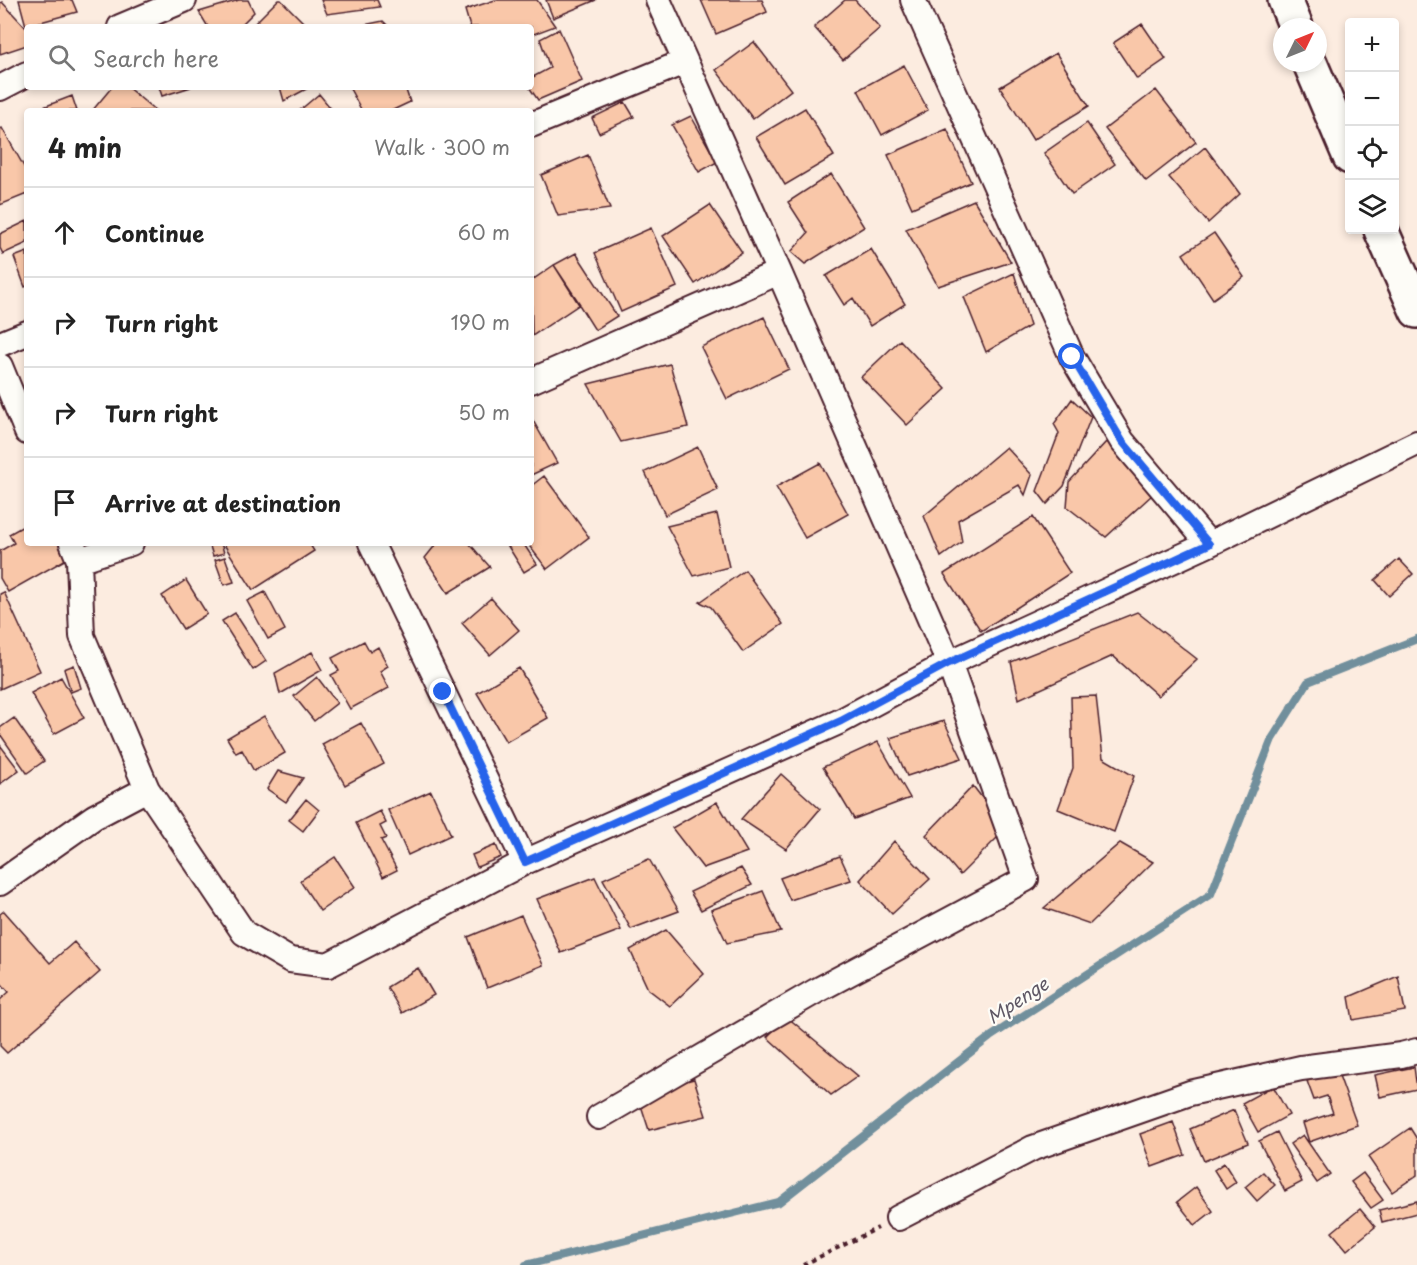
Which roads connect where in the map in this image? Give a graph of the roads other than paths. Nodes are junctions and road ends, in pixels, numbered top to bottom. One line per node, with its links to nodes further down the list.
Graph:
1 (184, 0): 6 (street)
2 (658, 0): 7 (street)
3 (913, 0): 22 (street)
4 (1285, 0): 5 (main road)
5 (1292, 18)
6 (127, 24)
7 (684, 62): 11 (street); 14 (street)
8 (1314, 72): 12 (main road)
9 (24, 76): 10 (street)
10 (0, 88)
11 (534, 124)
12 (1345, 145)
13 (1383, 234): 15 (main road)
14 (780, 272): 19 (street); 26 (street)
15 (1417, 312)
16 (24, 334): 17 (street)
17 (0, 344)
18 (0, 366): 20 (street)
19 (534, 380)
20 (24, 425)
21 (1417, 443): 22 (street)
22 (1209, 544): 26 (street)
23 (113, 546): 25 (street)
24 (372, 546): 28 (street)
25 (76, 552): 27 (street)
26 (949, 663): 28 (street); 31 (street)
27 (147, 789): 28 (street); 29 (street)
28 (525, 862)
29 (0, 883)
30 (1417, 1051): 32 (street)
31 (599, 1117)
32 (898, 1218)

